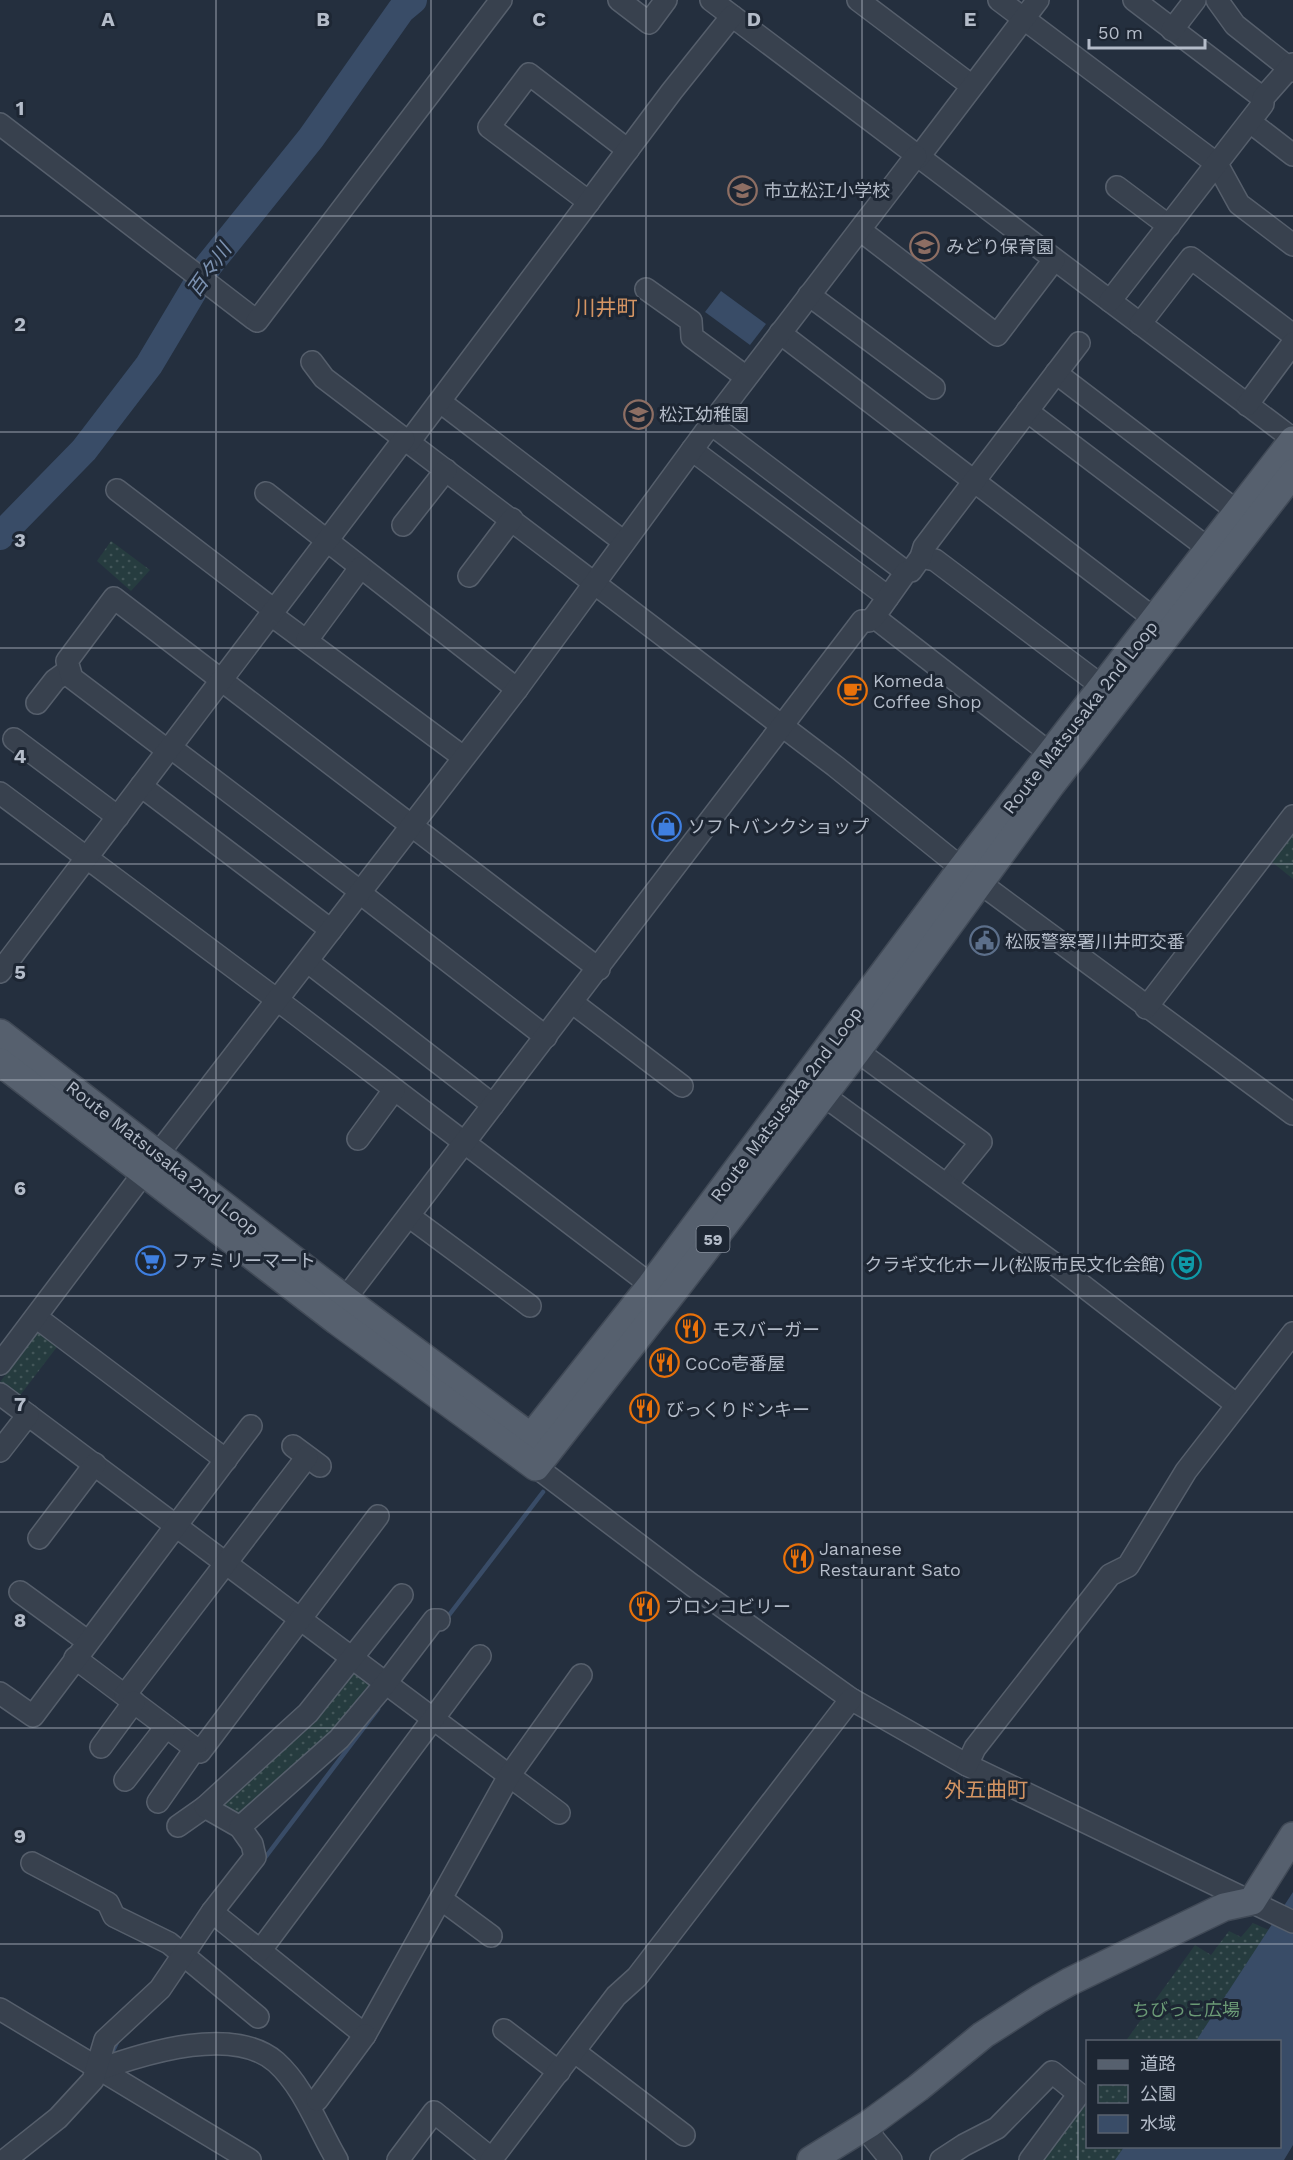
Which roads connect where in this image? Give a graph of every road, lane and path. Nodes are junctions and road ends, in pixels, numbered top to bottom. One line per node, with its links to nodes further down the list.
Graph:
1 (501, 0): 17 (street)
2 (619, 0): 3 (street)
3 (666, 0)
4 (711, 0): 11 (street)
5 (858, 0): 15 (street)
6 (999, 0): 12 (street)
7 (1038, 0): 12 (street)
8 (1134, 0): 13 (street)
9 (1195, 0): 13 (street)
10 (1217, 0): 14 (street)
11 (732, 16): 19 (street); 21 (street)
12 (1024, 19): 15 (street); 22 (street)
13 (1172, 30): 16 (street)
14 (1292, 70): 16 (street); 18 (street)
15 (972, 86): 21 (street)
16 (1263, 98): 22 (street)
17 (0, 124)
18 (1258, 128): 20 (street); 22 (street)
19 (628, 150): 24 (street); 24 (street)
20 (1293, 155)
21 (917, 157): 26 (street); 28 (street)
22 (1219, 170): 25 (street); 27 (street)
23 (1116, 187): 25 (street)
24 (589, 202): 46 (street)
25 (1169, 226): 31 (street)
26 (860, 230): 28 (street); 30 (street)
27 (1293, 245)
28 (1054, 260): 31 (street)
29 (646, 290): 39 (street)
30 (809, 295): 33 (street); 40 (street)
31 (1110, 302): 32 (street)
32 (1140, 324): 34 (street); 41 (street)
33 (780, 333): 39 (street); 50 (street)
34 (1293, 335)
35 (1078, 343): 38 (street)
36 (1293, 344): 41 (street)
37 (312, 362): 46 (street)
38 (1056, 373): 43 (street); 53 (street)
39 (746, 377): 44 (street)
40 (934, 388)
41 (1247, 405): 45 (street)
42 (447, 407): 57 (street)
43 (1027, 411): 50 (street); 58 (street)
44 (711, 424): 47 (street); 59 (street)
45 (1293, 439): 53 (main road, Route Matsusaka 2nd Loop / 59)
46 (407, 441): 48 (street); 56 (street)
47 (692, 450): 57 (street); 63 (street)
48 (446, 470): 54 (street); 55 (street)
49 (1293, 473): 84 (main road, Route Matsusaka 2nd Loop / 59)
50 (975, 481): 59 (street); 66 (street)
51 (117, 490): 64 (street)
52 (266, 493): 56 (street)
53 (1238, 512): 58 (main road, Route Matsusaka 2nd Loop / 59)
54 (512, 519): 61 (street); 62 (street)
55 (404, 525)
56 (326, 541): 60 (street); 64 (street)
57 (624, 542): 62 (street)
58 (1209, 549): 66 (main road, Route Matsusaka 2nd Loop / 59)
59 (914, 564): 63 (street); 70 (street)
60 (360, 568): 67 (street); 71 (street)
61 (469, 576)
62 (596, 582): 71 (street); 73 (street)
63 (888, 597): 65 (street)
64 (272, 612): 67 (street); 69 (street)
65 (874, 617): 73 (street); 76 (street)
66 (1156, 620): 70 (main road, Route Matsusaka 2nd Loop / 59)
67 (307, 640): 77 (street)
68 (69, 670): 69 (street); 72 (street); 75 (street)
69 (220, 680): 75 (street); 82 (street)
70 (1103, 687): 76 (main road, Route Matsusaka 2nd Loop / 59)
71 (517, 689): 77 (street)
72 (37, 703)
73 (782, 726): 84 (street); 88 (street)
74 (14, 739): 81 (street)
75 (169, 748): 78 (street); 85 (street)
76 (1051, 754): 84 (main road, Route Matsusaka 2nd Loop / 59)
77 (463, 758): 82 (street)
78 (141, 786): 81 (street); 86 (street)
79 (0, 793): 83 (street)
80 (1293, 816): 92 (street)
81 (118, 817): 83 (street)
82 (411, 825): 85 (street); 88 (street)
83 (87, 858): 89 (street); 90 (street)
84 (971, 876): 92 (street); 95 (main road, Route Matsusaka 2nd Loop / 59); 107 (main road, Route Matsusaka 2nd Loop / 59)
85 (360, 893): 86 (street); 94 (street)
86 (331, 930): 87 (street)
87 (308, 962): 90 (street); 100 (street)
88 (599, 969): 91 (street)
89 (0, 972)
90 (276, 1001): 98 (street); 104 (street)
91 (573, 1003): 94 (street); 97 (street)
92 (1146, 1008): 101 (street)
93 (0, 1033): 104 (main road, Route Matsusaka 2nd Loop)
94 (546, 1037): 100 (street)
95 (856, 1051): 99 (main road, Route Matsusaka 2nd Loop / 59); 105 (street)
96 (0, 1062): 104 (main road, Route Matsusaka 2nd Loop)
97 (682, 1086)
98 (394, 1090): 102 (street); 103 (street)
99 (823, 1095): 105 (street); 123 (main road, Route Matsusaka 2nd Loop / 59)
100 (493, 1105): 103 (street)
101 (1293, 1114)
102 (358, 1139)
103 (465, 1144): 106 (street); 107 (street)
104 (151, 1163): 108 (main road, Route Matsusaka 2nd Loop); 110 (street); 123 (main road, Route Matsusaka 2nd Loop)
105 (947, 1184): 115 (street)
106 (410, 1217): 108 (street); 109 (street)
107 (651, 1285): 118 (main road, Route Matsusaka 2nd Loop / 59)
108 (345, 1299): 118 (main road, Route Matsusaka 2nd Loop)
109 (530, 1306)
110 (36, 1317): 113 (street); 121 (street)
111 (1293, 1333): 115 (street)
112 (1293, 1357): 115 (street)
113 (0, 1364)
114 (0, 1394): 116 (street)
115 (1246, 1406): 144 (street)
116 (28, 1414): 119 (street); 122 (street)
117 (251, 1426): 121 (street)
118 (531, 1437): 123 (street)
119 (0, 1451)
120 (306, 1456): 127 (street)
121 (226, 1460): 125 (street)
122 (95, 1464): 125 (street); 126 (street)
123 (536, 1467): 139 (street)
124 (378, 1516): 130 (street)
125 (175, 1525): 127 (street); 132 (street)
126 (39, 1539)
127 (226, 1563): 130 (street); 138 (street)
128 (20, 1592): 132 (street)
129 (402, 1595): 134 (street)
130 (301, 1619): 134 (street); 143 (street)
131 (439, 1620): 136 (street)
132 (81, 1650): 137 (street); 138 (street)
133 (480, 1656): 140 (street)
134 (353, 1658): 136 (street); 148 (street)
135 (581, 1675): 145 (street)
136 (391, 1687): 140 (street); 151 (street)
137 (2, 1698)
138 (129, 1699): 141 (street); 142 (street)
139 (851, 1699): 144 (street); 165 (street)
140 (434, 1720): 145 (street); 159 (street)
141 (166, 1727): 143 (street); 146 (street)
142 (101, 1747)
143 (195, 1749): 147 (street)
144 (967, 1765): 155 (street)
145 (508, 1776): 149 (street); 154 (street)
146 (125, 1780)
147 (158, 1802)
148 (205, 1807): 150 (street); 151 (street)
149 (560, 1812)
150 (178, 1826)
151 (240, 1827): 156 (street)
152 (1293, 1836): 155 (main road)
153 (32, 1863): 160 (street)
154 (441, 1899): 158 (street); 164 (street)
155 (1252, 1900): 157 (street); 169 (main road)
156 (219, 1918): 159 (street); 160 (street)
157 (1293, 1922)
158 (491, 1936)
159 (260, 1951): 164 (street)
160 (188, 1961): 162 (street); 166 (street)
161 (0, 2009): 166 (street)
162 (258, 2017)
163 (504, 2030): 167 (street)
164 (365, 2035): 168 (street)
165 (574, 2052): 167 (street); 170 (street)
166 (96, 2066): 172 (street); 173 (street); 174 (street)
167 (559, 2072): 171 (street)
168 (317, 2100)
169 (869, 2124): 176 (main road); 177 (street)
170 (684, 2135)
171 (492, 2159): 175 (street)
172 (5, 2160)
173 (250, 2160)
174 (337, 2160)
175 (398, 2160)
176 (812, 2160)
177 (891, 2160)
178 (941, 2160): 179 (street)
179 (1030, 2160)

